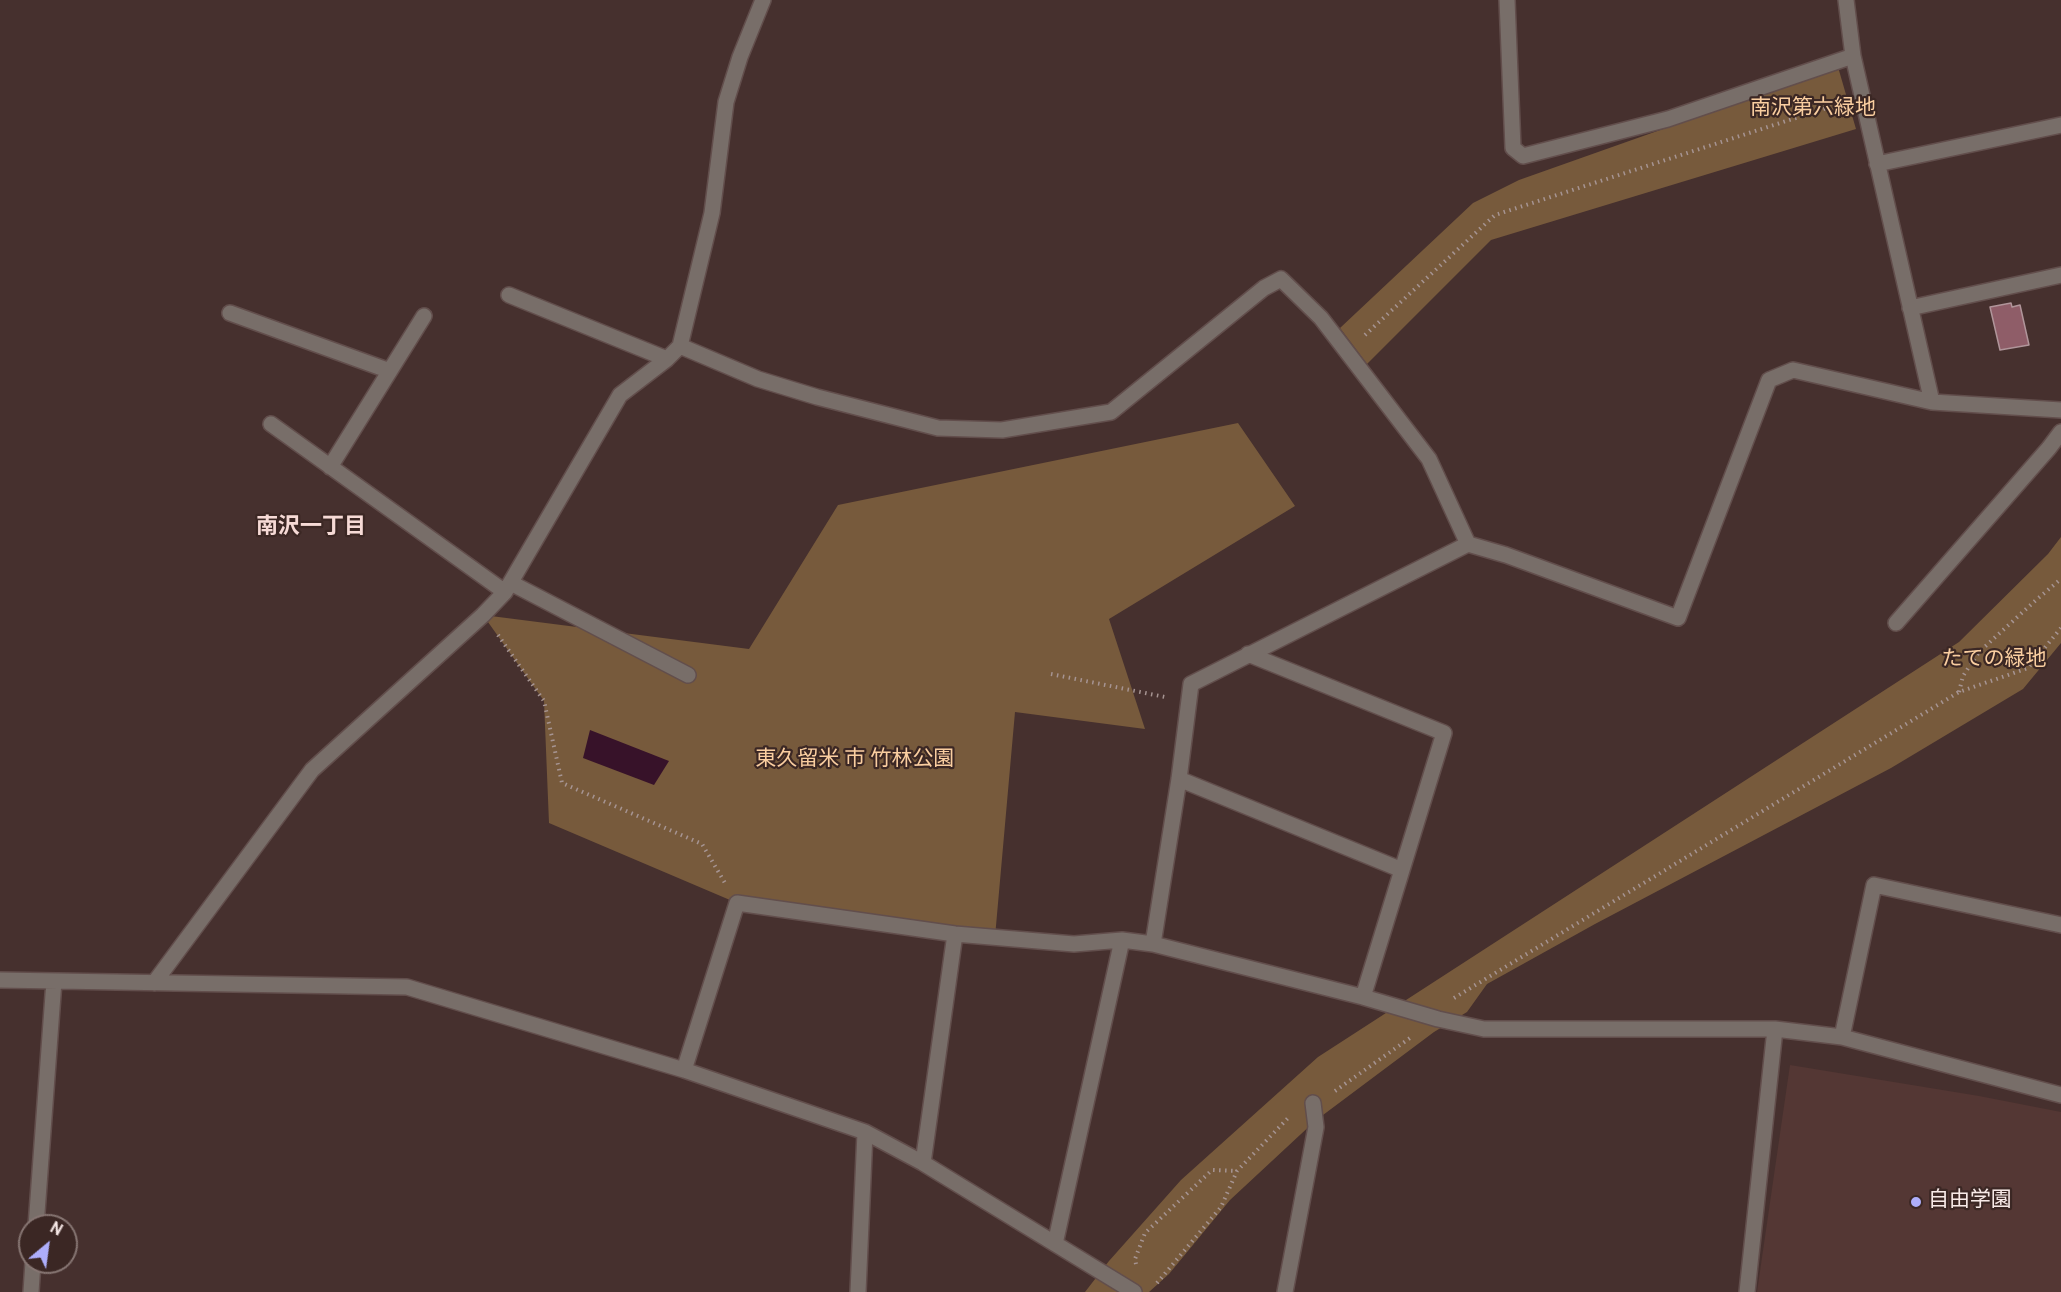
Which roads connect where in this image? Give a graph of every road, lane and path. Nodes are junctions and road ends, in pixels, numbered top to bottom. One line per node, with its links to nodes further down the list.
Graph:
1 (763, 0): 13 (street)
2 (1507, 0): 4 (street)
3 (1846, 0): 4 (street)
4 (1852, 56): 5 (street)
5 (1862, 96): 7 (street); 14 (path)
6 (2061, 125): 7 (street)
7 (1877, 164): 10 (street)
8 (2061, 275): 10 (street)
9 (509, 295): 15 (street)
10 (1911, 308): 17 (street)
11 (230, 313): 16 (street)
12 (424, 316): 16 (street)
13 (680, 346): 14 (street); 15 (street)
14 (1347, 352): 22 (street)
15 (667, 359): 24 (street)
16 (390, 371): 21 (street)
17 (1932, 402): 18 (street); 22 (street)
18 (2061, 410)
19 (272, 424): 21 (street)
20 (2061, 432): 26 (street)
21 (330, 467): 24 (street)
22 (1468, 544): 28 (street)
23 (2061, 579): 31 (path)
24 (508, 588): 25 (street); 30 (street)
25 (483, 615): 35 (path); 42 (street)
26 (1896, 623)
27 (2061, 628): 31 (path)
28 (1248, 654): 32 (street); 34 (street)
29 (1051, 674): 32 (path)
30 (688, 675)
31 (1959, 692): 44 (path)
32 (1189, 702): 33 (street)
33 (1179, 779): 34 (street); 39 (street)
34 (1402, 870): 43 (street)
35 (737, 903): 37 (street); 48 (street)
36 (2061, 925): 47 (street)
37 (955, 933): 38 (street); 52 (street)
38 (1122, 940): 39 (street); 55 (street)
39 (1153, 944): 43 (street)
40 (0, 980): 41 (street)
41 (54, 981): 42 (street); 54 (street)
42 (154, 983): 48 (street)
43 (1363, 997): 45 (street)
44 (1453, 998)
45 (1775, 1029): 47 (street); 63 (street)
46 (1412, 1036): 50 (path)
47 (1842, 1037): 49 (street)
48 (684, 1070): 51 (street)
49 (2061, 1095)
50 (1313, 1103): 53 (path); 62 (street)
51 (865, 1132): 52 (street); 60 (street)
52 (923, 1163): 55 (street)
53 (1237, 1171): 56 (path); 58 (path)
54 (37, 1214)
55 (1054, 1244): 61 (street)
56 (1136, 1267)
57 (32, 1274): 59 (street)
58 (1154, 1286)
59 (31, 1292)
60 (858, 1292)
61 (1134, 1292)
62 (1285, 1292)
63 (1747, 1292)

